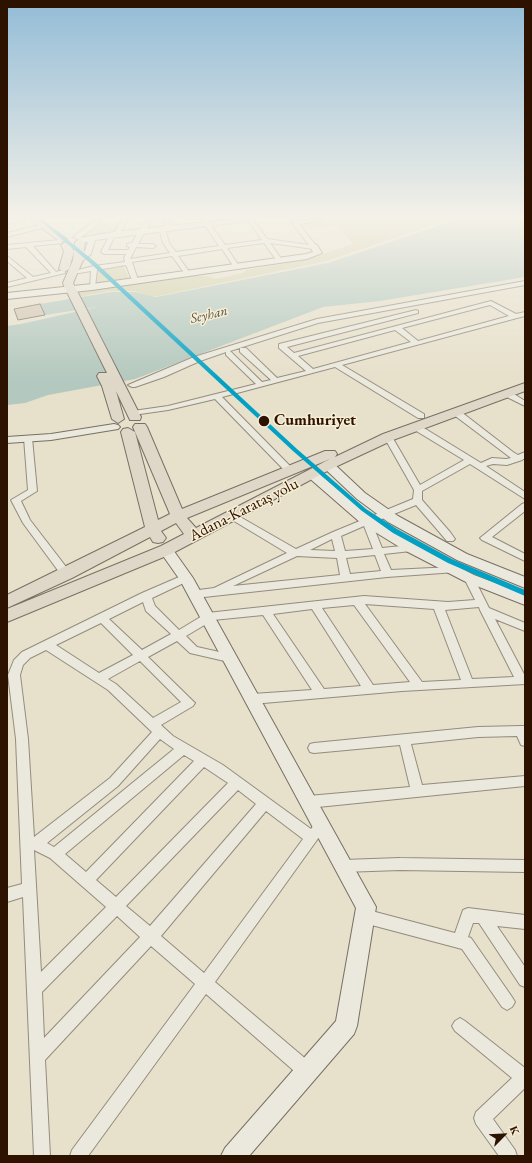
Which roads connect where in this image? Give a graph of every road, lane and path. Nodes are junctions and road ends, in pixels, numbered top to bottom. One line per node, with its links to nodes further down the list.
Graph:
1 (25, 273): 8 (street)
2 (58, 273): 8 (street)
3 (59, 273): 13 (main road)
4 (73, 273): 13 (main road)
5 (93, 273): 12 (street)
6 (132, 273): 9 (street)
7 (185, 273): 9 (main road)
8 (32, 279): 11 (street)
9 (135, 280): 12 (main road)
10 (525, 283): 15 (street)
11 (7, 285)
12 (92, 287): 13 (main road)
13 (67, 294): 14 (main road); 30 (main road)
14 (7, 296)
15 (406, 304): 16 (street); 31 (street)
16 (416, 312): 19 (street); 24 (street)
17 (525, 314): 18 (street)
18 (515, 317): 19 (street); 21 (street)
19 (426, 320): 20 (street)
20 (397, 328): 21 (street); 24 (street)
21 (416, 343): 25 (street)
22 (243, 350): 28 (street)
23 (229, 354): 29 (street)
24 (293, 355): 26 (street)
25 (336, 365): 26 (street); 37 (street)
26 (311, 371): 28 (street)
27 (525, 377): 37 (main road, Adana-Karataş yolu)
28 (276, 381): 29 (street)
29 (260, 384): 34 (street)
30 (113, 385): 38 (main road); 39 (main road)
31 (132, 385)
32 (525, 387): 33 (main road, Adana-Karataş yolu)
33 (508, 394): 35 (street); 36 (main road, Adana-Karataş yolu)
34 (216, 396): 38 (street); 47 (street)
35 (525, 404)
36 (457, 413): 37 (main road, Adana-Karataş yolu); 43 (street)
37 (419, 421): 40 (main road, Adana-Karataş yolu); 44 (street); 47 (main road, Adana-Karataş yolu)
38 (134, 422): 39 (main road); 55 (main road); 58 (main road)
39 (116, 423): 41 (main road)
40 (388, 437): 45 (main road, Adana-Karataş yolu); 49 (street)
41 (28, 438): 42 (main road); 51 (street)
42 (7, 440)
43 (522, 456): 46 (street)
44 (470, 460): 46 (street); 49 (street)
45 (328, 465): 48 (main road, Adana-Karataş yolu); 54 (main road)
46 (480, 466): 50 (street)
47 (290, 471): 55 (main road, Adana-Karataş yolu)
48 (312, 474): 56 (main road, Adana-Karataş yolu); 57 (main road)
49 (418, 490): 52 (street)
50 (525, 496)
51 (11, 500): 69 (street)
52 (417, 501): 54 (street); 61 (street)
53 (525, 506): 67 (street)
54 (385, 514): 57 (street); 73 (main road)
55 (178, 516): 58 (main road, Adana-Karataş yolu); 60 (main road)
56 (232, 516): 60 (main road, Adana-Karataş yolu); 65 (street)
57 (367, 521): 59 (street); 62 (main road); 64 (street)
58 (153, 530): 63 (main road); 69 (main road, Adana-Karataş yolu)
59 (336, 534): 65 (street); 66 (street)
60 (194, 536): 63 (main road, Adana-Karataş yolu)
61 (450, 540)
62 (411, 548): 64 (street); 68 (main road)
63 (166, 550): 74 (main road); 84 (main road, Adana-Karataş yolu)
64 (379, 550): 66 (street); 70 (street)
65 (294, 553): 66 (street); 75 (street)
66 (341, 554): 71 (street)
67 (525, 558)
68 (453, 570): 70 (street); 72 (main road)
69 (66, 574): 79 (main road, Adana-Karataş yolu)
70 (387, 574): 71 (street)
71 (346, 578): 75 (street)
72 (469, 578): 77 (main road); 82 (street)
73 (525, 583)
74 (191, 586): 75 (street); 76 (street); 86 (main road)
75 (214, 592)
76 (146, 596): 85 (street); 88 (street)
77 (525, 600)
78 (357, 601): 80 (street); 81 (street); 96 (street)
79 (7, 602)
80 (438, 605): 82 (street); 95 (street)
81 (315, 606): 83 (street); 97 (street)
82 (483, 607): 87 (street); 94 (street)
83 (266, 611): 86 (street); 98 (street)
84 (7, 616)
85 (102, 618): 89 (street); 90 (street)
86 (208, 618): 88 (street); 91 (main road)
87 (525, 627)
88 (178, 635): 90 (street); 91 (street)
89 (46, 644): 92 (street); 93 (street)
90 (139, 656): 93 (street); 100 (street)
91 (230, 658): 99 (main road)
92 (11, 672): 112 (street)
93 (98, 678): 100 (street)
94 (524, 682): 95 (street)
95 (468, 684): 96 (street)
96 (418, 686): 97 (street)
97 (370, 690): 98 (street)
98 (321, 694): 99 (street)
99 (252, 699): 109 (main road)
100 (156, 728): 103 (street); 112 (street)
101 (524, 734): 102 (street)
102 (404, 739): 104 (street); 108 (street)
103 (184, 748): 105 (street); 113 (street)
104 (314, 748)
105 (203, 760): 107 (street); 116 (street)
106 (525, 781): 108 (street)
107 (237, 782): 110 (street); 119 (street)
108 (418, 792): 109 (street)
109 (308, 802): 111 (main road)
110 (265, 804): 111 (street); 123 (street)
111 (316, 832): 114 (main road); 126 (street)
112 (31, 842): 113 (street); 117 (street)
113 (55, 854): 116 (street)
114 (343, 866): 115 (street); 120 (main road)
115 (525, 866)
116 (86, 881): 119 (street)
117 (29, 888): 118 (street); 127 (street)
118 (7, 895)
119 (116, 907): 123 (street); 127 (street)
120 (364, 916): 124 (street); 131 (main road)
121 (483, 917): 122 (street); 124 (street); 125 (street)
122 (525, 922)
123 (150, 936): 126 (street); 130 (street)
124 (460, 942): 128 (street)
125 (525, 980)
126 (204, 984): 131 (street); 135 (street)
127 (34, 989): 130 (street)
128 (507, 1002)
129 (460, 1026): 132 (street)
130 (37, 1057): 134 (street)
131 (307, 1071): 133 (main road)
132 (525, 1077): 136 (street)
133 (235, 1155)
134 (42, 1156)
135 (78, 1156)
136 (509, 1156)

